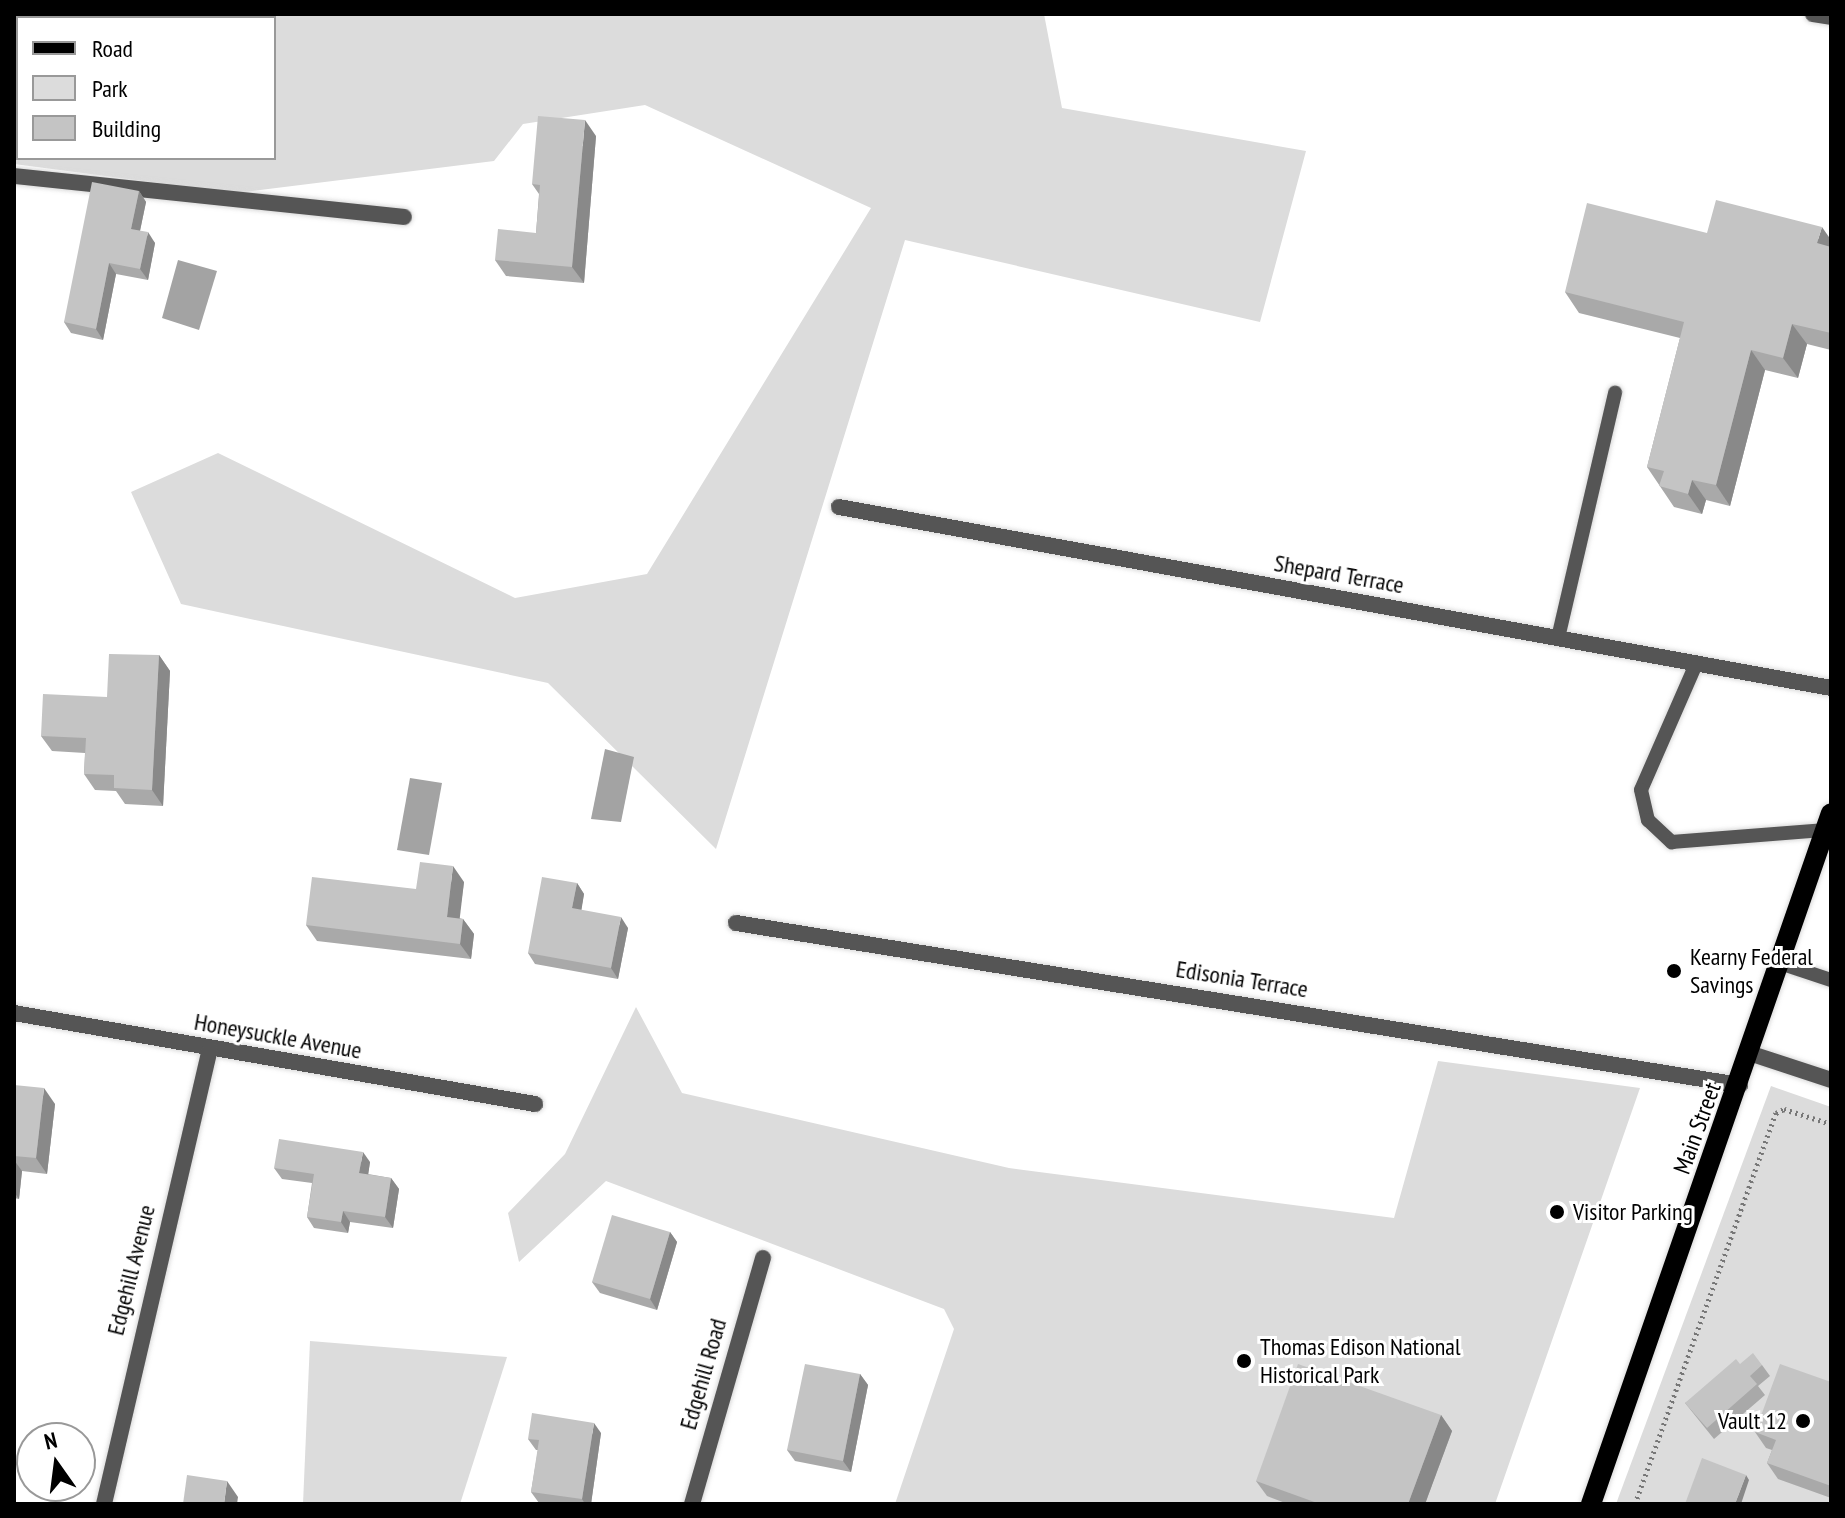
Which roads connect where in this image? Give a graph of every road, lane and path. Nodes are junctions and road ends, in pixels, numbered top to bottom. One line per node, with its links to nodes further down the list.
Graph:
1 (1813, 14): 2 (street)
2 (1831, 17)
3 (14, 176): 4 (street)
4 (404, 217)
5 (1615, 393): 7 (lane)
6 (839, 507): 7 (street, Shepard Terrace)
7 (1558, 638): 8 (street, Shepard Terrace)
8 (1696, 664): 9 (street, Shepard Terrace); 10 (lane)
9 (1831, 688)
10 (1828, 822): 12 (main road, Main Street)
11 (736, 923): 18 (street, Edisonia Terrace)
12 (1783, 964): 13 (lane); 16 (main road, Main Street)
13 (1831, 980)
14 (14, 1013): 15 (street, Honeysuckle Avenue)
15 (210, 1049): 19 (street, Honeysuckle Avenue); 22 (street, Edgehill Avenue)
16 (1752, 1054): 17 (street); 18 (main road, Main Street)
17 (1831, 1080)
18 (1740, 1085): 24 (main road, Main Street)
19 (535, 1104)
20 (1831, 1124): 25 (path)
21 (763, 1258): 23 (street, Edgehill Road)
22 (104, 1504)
23 (692, 1504)
24 (1591, 1504)
25 (1635, 1504)

